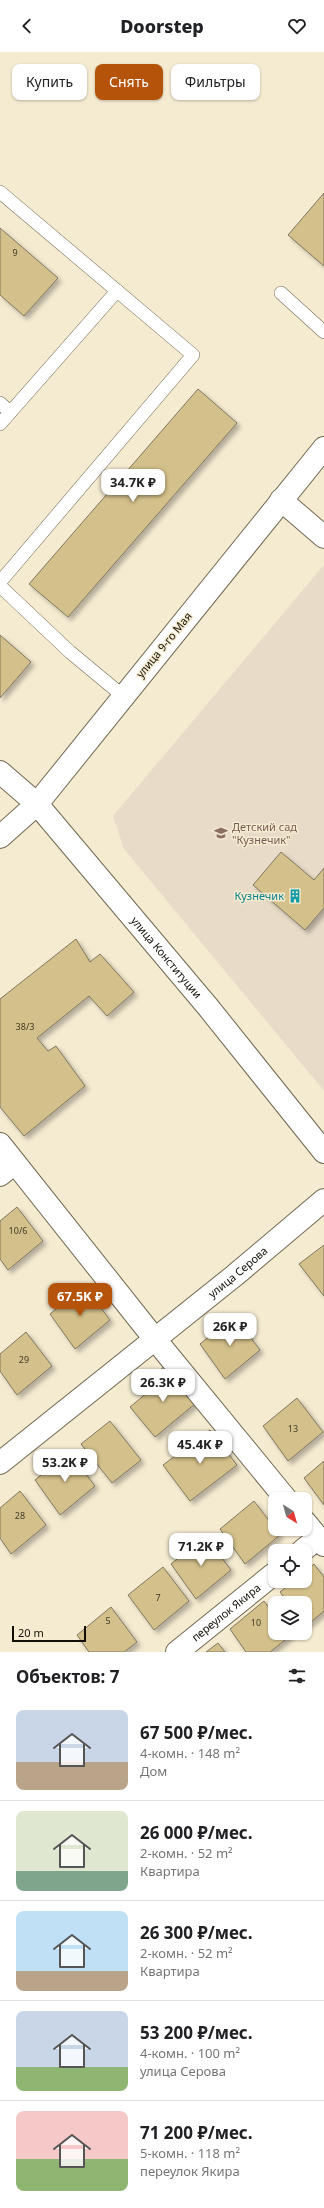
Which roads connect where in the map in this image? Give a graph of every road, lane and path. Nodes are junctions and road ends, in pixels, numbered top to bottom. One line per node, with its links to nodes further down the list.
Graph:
1 (0, 192): 2 (lane)
2 (117, 291): 6 (lane); 11 (lane)
3 (281, 294): 4 (lane)
4 (324, 332)
5 (0, 404): 6 (lane)
6 (10, 412): 7 (lane)
7 (0, 424)
8 (324, 448): 9 (street, улица 9-го Мая)
9 (281, 500): 10 (street); 13 (street, улица 9-го Мая)
10 (324, 537)
11 (0, 582)
12 (0, 586): 13 (lane)
13 (123, 696): 15 (street, улица 9-го Мая)
14 (0, 772): 15 (street, улица Конституции)
15 (37, 804): 16 (street, улица 9-го Мая); 18 (street, улица Конституции)
16 (0, 837)
17 (0, 1144): 19 (street)
18 (324, 1152)
19 (8, 1169): 21 (street)
20 (324, 1200): 21 (street, улица Серова)
21 (154, 1338): 22 (street, улица Серова); 23 (street)
22 (0, 1463)
23 (280, 1492)
24 (268, 1579): 25 (street, переулок Якира)
25 (177, 1652)

